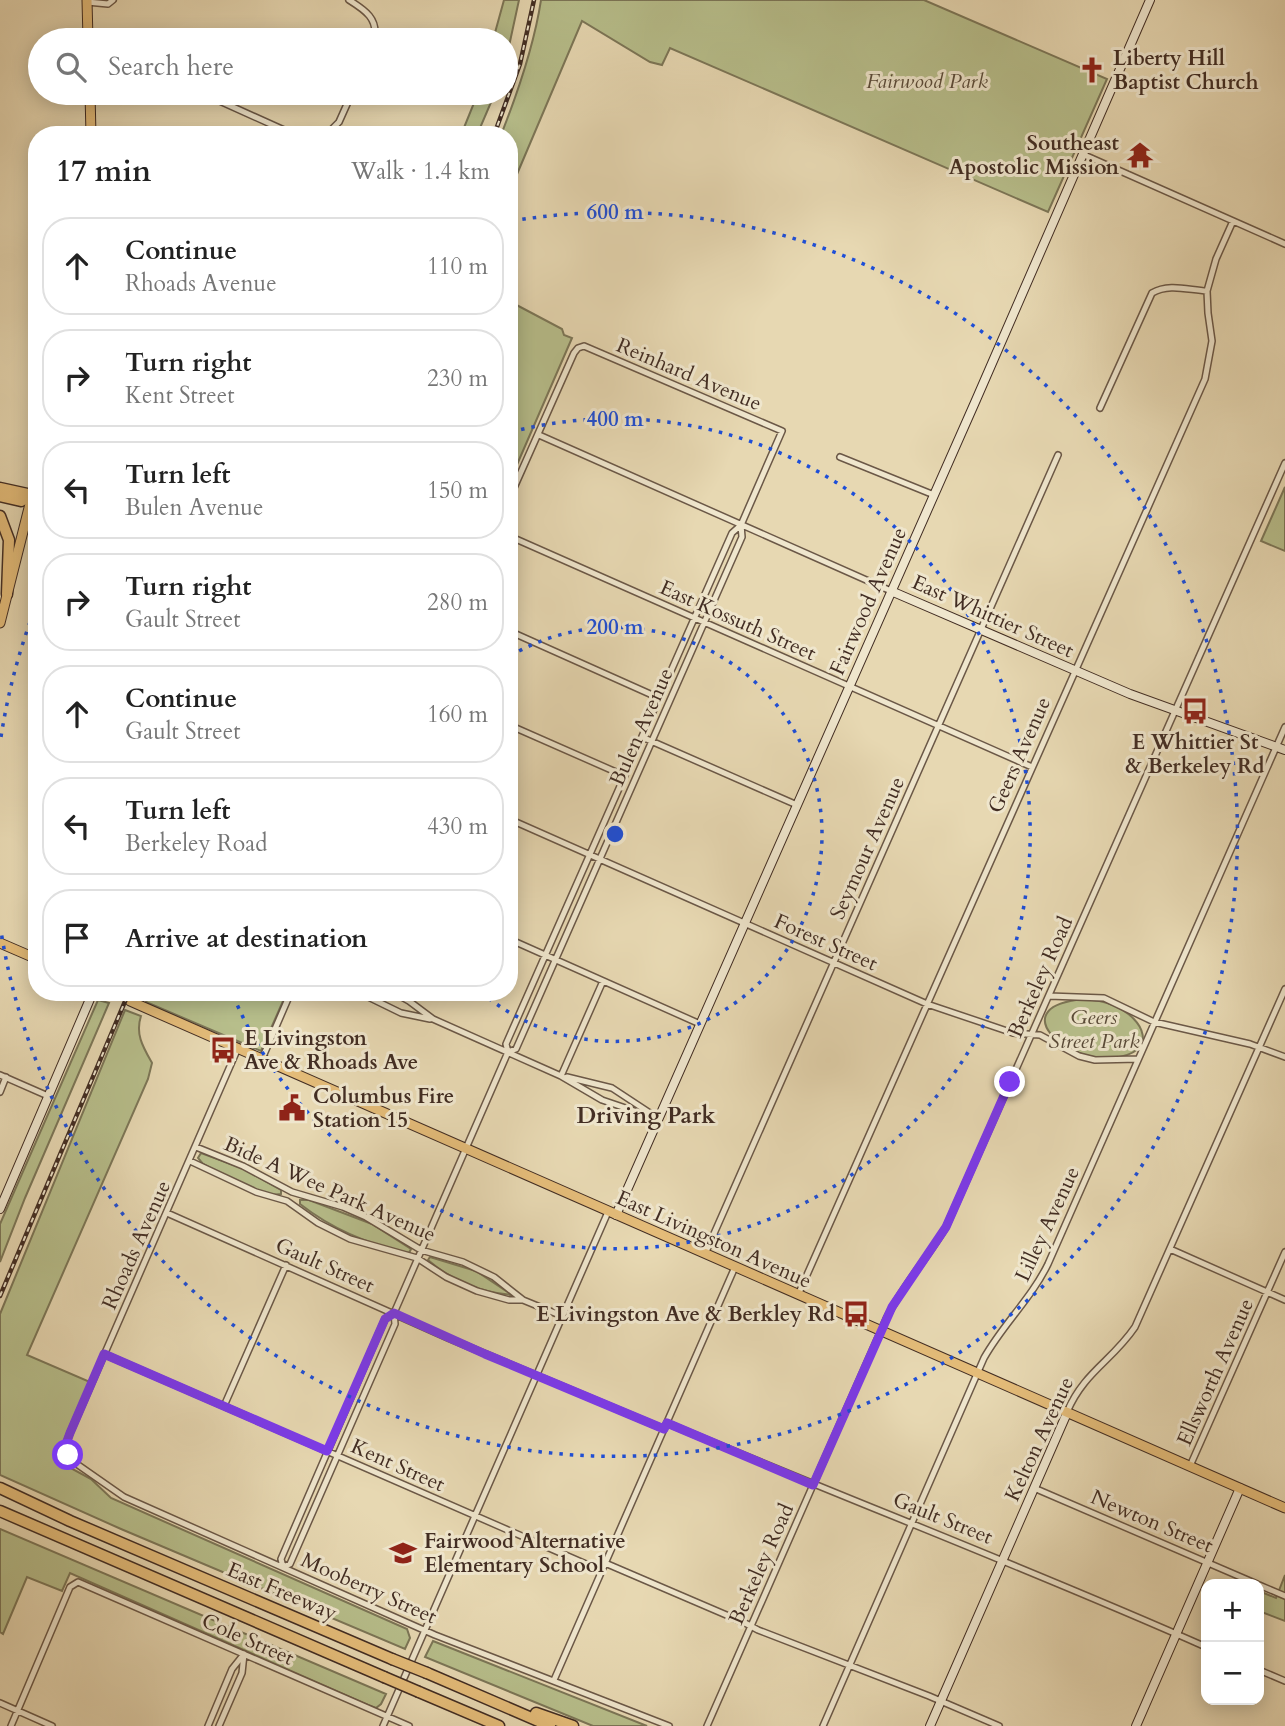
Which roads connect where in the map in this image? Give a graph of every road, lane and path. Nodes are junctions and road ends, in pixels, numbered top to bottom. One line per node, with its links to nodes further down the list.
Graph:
1 (113, 0): 4 (street)
2 (349, 0): 6 (street)
3 (1150, 0): 13 (street, Fairwood Avenue)
4 (87, 1): 5 (main road)
5 (88, 28)
6 (376, 28)
7 (91, 105): 10 (main road)
8 (229, 105): 11 (street)
9 (347, 105): 12 (street)
10 (92, 126)
11 (275, 126)
12 (335, 126)
13 (1082, 154): 14 (street); 26 (street, Fairwood Avenue)
14 (1233, 221): 15 (street); 16 (street, Geers Avenue)
15 (1285, 244)
16 (1207, 291): 17 (street); 40 (street, Geers Avenue)
17 (1100, 408)
18 (782, 431): 19 (street, Reinhard Avenue); 31 (street, Bulen Avenue)
19 (539, 435): 23 (street); 31 (street, East Whittier Street)
20 (1058, 455): 38 (street, Seymour Avenue)
21 (840, 457): 26 (street)
22 (1285, 463): 43 (street, Berkeley Road)
23 (518, 480)
24 (0, 488): 25 (highway)
25 (28, 494)
26 (933, 495): 33 (street, Fairwood Avenue)
27 (0, 496): 28 (highway)
28 (28, 497)
29 (28, 511): 34 (main road)
30 (0, 516): 34 (highway)
31 (741, 525): 33 (street, East Whittier Street); 35 (street, Bulen Avenue); 36 (street, Bulen Avenue)
32 (518, 540): 35 (street, East Kossuth Street)
33 (891, 591): 38 (street, East Whittier Street); 41 (street, Fairwood Avenue)
34 (7, 594): 37 (main road)
35 (695, 618): 36 (street, East Kossuth Street); 42 (street, Bulen Avenue)
36 (704, 622): 41 (street, East Kossuth Street); 48 (street, Bulen Avenue)
37 (0, 623)
38 (981, 629): 40 (street, East Whittier Street); 44 (street, Seymour Avenue)
39 (518, 635): 42 (street)
40 (1074, 670): 43 (street, East Whittier Street); 50 (street, Geers Avenue)
41 (849, 686): 44 (street, East Kossuth Street); 52 (street, Fairwood Avenue)
42 (659, 698): 47 (street, Bulen Avenue)
43 (1174, 711): 49 (street, East Whittier Street); 65 (street, Berkeley Road)
44 (939, 726): 50 (street, East Kossuth Street); 62 (street, Seymour Avenue)
45 (1285, 727): 49 (street, Lilley Avenue)
46 (518, 729): 51 (street)
47 (642, 737): 48 (street); 51 (street, Bulen Avenue)
48 (652, 741): 52 (street); 55 (street, Bulen Avenue)
49 (1281, 748): 73 (street, Lilley Avenue)
50 (1032, 767): 71 (street, Geers Avenue)
51 (625, 776): 54 (street, Bulen Avenue)
52 (797, 805): 56 (street, Fairwood Avenue)
53 (518, 824): 54 (street, Forest Street)
54 (590, 855): 55 (street, Forest Street); 60 (street, Bulen Avenue)
55 (600, 860): 56 (street, Forest Street); 61 (street, Bulen Avenue)
56 (744, 924): 62 (street, Forest Street); 74 (street, Fairwood Avenue)
57 (0, 943): 59 (main road)
58 (518, 943): 60 (street)
59 (28, 955)
60 (546, 956): 61 (street); 78 (street, Bulen Avenue)
61 (555, 960): 63 (street); 78 (street, Bulen Avenue)
62 (833, 963): 71 (street, Forest Street); 96 (street, Seymour Avenue)
63 (603, 981): 74 (street); 83 (street)
64 (1285, 989): 76 (street, Kelton Avenue)
65 (1049, 996): 73 (street); 75 (street, Berkeley Road)
66 (89, 1001): 85 (street)
67 (130, 1001): 77 (main road, East Livingston Avenue)
68 (287, 1001): 80 (street)
69 (376, 1001): 72 (street)
70 (409, 1001): 72 (street)
71 (927, 1004): 75 (street, Forest Street); 101 (street, Geers Avenue)
72 (433, 1019): 78 (street)
73 (1154, 1023): 76 (street); 81 (street, Lilley Avenue)
74 (700, 1024): 86 (street, Fairwood Avenue)
75 (1031, 1035): 81 (street, Forest Street); 106 (street, Berkeley Road)
76 (1259, 1047): 79 (street); 93 (street, Kelton Avenue)
77 (238, 1048): 80 (main road, East Livingston Avenue); 87 (street, Rhoads Avenue)
78 (508, 1052): 83 (street); 88 (street, Bulen Avenue)
79 (1285, 1057)
80 (262, 1059): 88 (main road, East Livingston Avenue)
81 (1138, 1059): 108 (street, Lilley Avenue)
82 (3, 1076): 84 (street); 85 (street)
83 (561, 1076): 86 (street); 86 (street)
84 (0, 1092)
85 (48, 1096): 90 (street)
86 (658, 1119): 92 (street, Fairwood Avenue)
87 (196, 1147): 89 (street, Rhoads Avenue); 94 (street, Bide A Wee Park Avenue)
88 (466, 1149): 92 (main road, East Livingston Avenue); 94 (street, Bulen Avenue)
89 (190, 1161): 91 (street, Rhoads Avenue); 97 (street, Bide A Wee Park Avenue)
90 (0, 1209)
91 (167, 1213): 98 (street, Gault Street); 107 (street, Rhoads Avenue)
92 (612, 1213): 96 (main road, East Livingston Avenue); 105 (street, Fairwood Avenue)
93 (1170, 1249): 100 (street); 111 (street, Kelton Avenue)
94 (421, 1251): 97 (street, Bulen Avenue); 102 (street, Bide A Wee Park Avenue)
95 (1285, 1252): 100 (street, Ellsworth Avenue)
96 (705, 1254): 99 (main road, East Livingston Avenue)
97 (417, 1258): 102 (street, Bide A Wee Park Avenue); 104 (street, Bulen Avenue)
98 (286, 1265): 104 (street, Gault Street); 110 (street)
99 (735, 1267): 101 (main road, East Livingston Avenue); 112 (street)
100 (1267, 1292): 103 (street); 116 (street, Ellsworth Avenue)
101 (798, 1295): 106 (main road, East Livingston Avenue)
102 (523, 1300): 105 (street, Bide A Wee Park Avenue)
103 (1285, 1300)
104 (394, 1313): 109 (street, Gault Street); 113 (street, Bulen Avenue); 115 (street, Bulen Avenue)
105 (562, 1317): 109 (street, Fairwood Avenue)
106 (881, 1331): 108 (main road, East Livingston Avenue); 117 (street, Berkeley Road)
107 (104, 1354): 110 (street, Kent Street); 114 (street, Rhoads Avenue)
108 (978, 1374): 111 (main road, East Livingston Avenue); 124 (street, Lilley Avenue)
109 (536, 1375): 112 (street, Gault Street); 123 (street, Fairwood Avenue)
110 (224, 1406): 113 (street, Kent Street)
111 (1067, 1413): 116 (main road, East Livingston Avenue); 119 (street, Kelton Avenue)
112 (665, 1426): 117 (street, Gault Street); 127 (street)
113 (327, 1451): 115 (street, Kent Street); 128 (street, Bulen Avenue)
114 (68, 1455): 128 (street, Mooberry Street)
115 (338, 1456): 123 (street, Kent Street); 128 (street, Bulen Avenue)
116 (1190, 1467): 120 (main road, East Livingston Avenue)
117 (813, 1485): 124 (street, Gault Street); 133 (street, Berkeley Road)
118 (0, 1488): 142 (highway, East Freeway, bridge)
119 (1034, 1488): 125 (street, Kelton Avenue); 126 (street, Newton Street)
120 (1240, 1488): 121 (main road, East Livingston Avenue); 126 (street)
121 (1285, 1508)
122 (4, 1515): 147 (highway, East Freeway, bridge)
123 (475, 1516): 129 (street, Kent Street); 134 (street, Fairwood Avenue)
124 (912, 1524): 125 (street, Gault Street); 138 (street, Lilley Avenue)
125 (1002, 1559): 135 (street, Gault Street); 143 (street, Kelton Avenue)
126 (1208, 1562): 130 (street, Newton Street); 135 (street)
127 (605, 1563): 129 (street); 133 (street)
128 (283, 1567): 134 (street, Mooberry Street)
129 (602, 1571): 140 (street)
130 (1245, 1579)
131 (1264, 1587): 132 (street, Newton Street)
132 (1285, 1596)
133 (751, 1626): 138 (street); 159 (street, Berkeley Road)
134 (425, 1630): 140 (street, Mooberry Street); 146 (street, Fairwood Avenue)
135 (1176, 1633): 136 (street, Gault Street); 163 (street)
136 (1201, 1645)
137 (244, 1654): 145 (street, Cole Street); 146 (street, Cole Street); 150 (street); 151 (street)
138 (850, 1666): 143 (street); 160 (street, Lilley Avenue)
139 (1264, 1672): 141 (street)
140 (554, 1680): 158 (street, Mooberry Street)
141 (1285, 1681)
142 (449, 1683): 156 (highway, East Freeway); 157 (highway)
143 (941, 1701): 161 (street, Kelton Avenue); 162 (street)
144 (0, 1703): 145 (street)
145 (17, 1710): 148 (street); 149 (street)
146 (387, 1717): 152 (street, Fairwood Avenue); 153 (street, Cole Street)
147 (477, 1717): 154 (highway); 155 (highway, East Freeway)
148 (11, 1726)
149 (52, 1726)
150 (208, 1726)
151 (219, 1726)
152 (383, 1726)
153 (409, 1726)
154 (494, 1726)
155 (499, 1726)
156 (550, 1726)
157 (573, 1726)
158 (668, 1726)
159 (707, 1726)
160 (823, 1726)
161 (930, 1726)
162 (999, 1726)
163 (1136, 1726)

